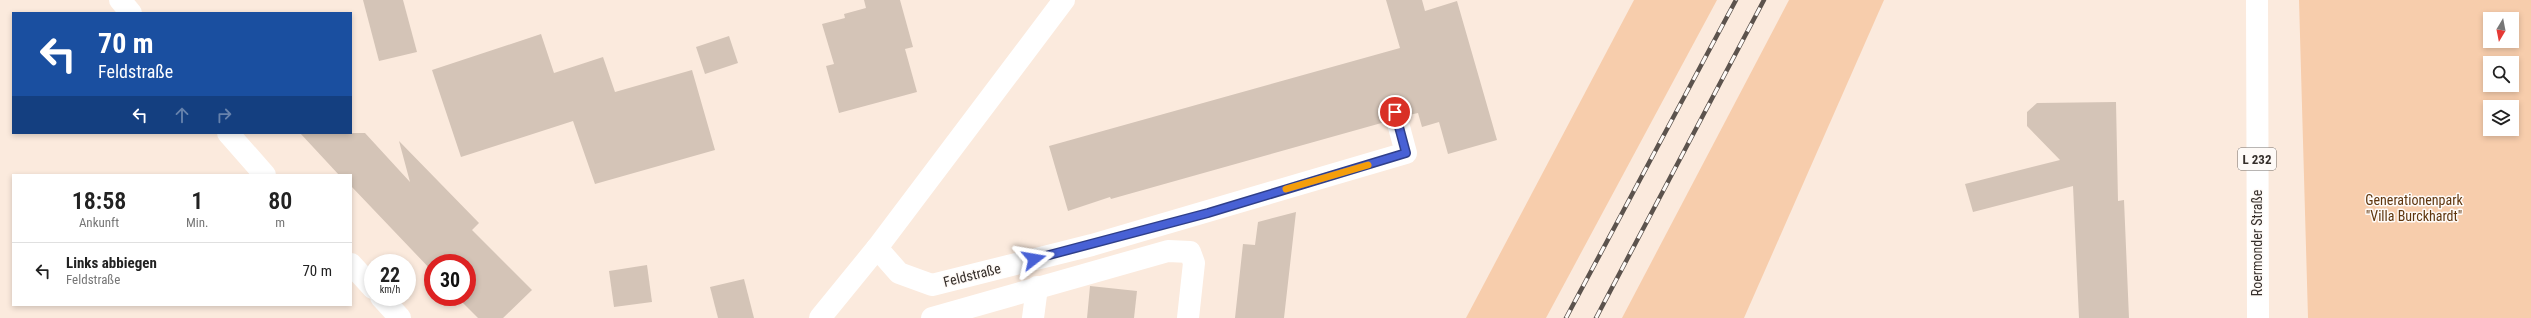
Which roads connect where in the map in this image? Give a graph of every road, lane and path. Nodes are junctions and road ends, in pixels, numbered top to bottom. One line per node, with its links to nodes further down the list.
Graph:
1 (120, 0): 4 (street)
2 (1064, 0): 8 (street)
3 (2256, 0): 18 (street, Roermonder Straße / L 232)
4 (130, 12)
5 (1395, 112): 8 (street, Feldstraße)
6 (229, 134): 7 (street)
7 (264, 174)
8 (876, 248): 14 (street)
9 (352, 265): 10 (street)
10 (364, 278)
11 (1037, 287): 15 (street, Feldstraße); 16 (street); 17 (street, Feldstraße)
12 (389, 306): 13 (street)
13 (400, 318)
14 (820, 318)
15 (932, 318)
16 (1033, 318)
17 (1188, 318)
18 (2258, 318)

